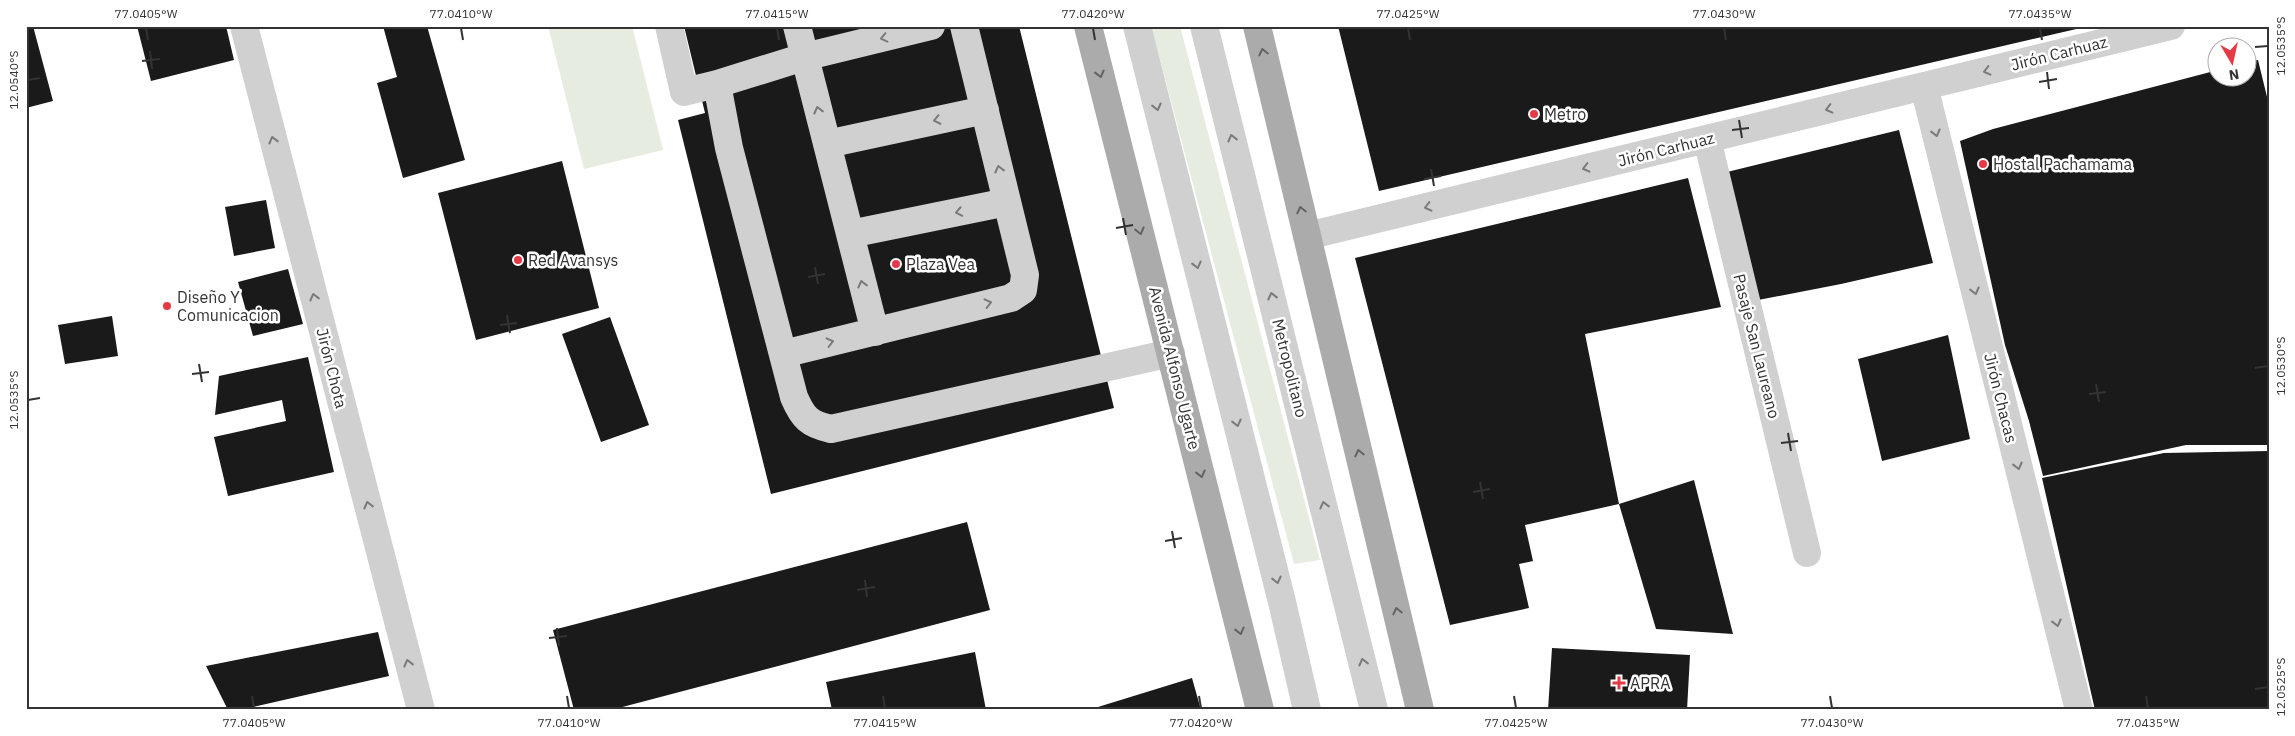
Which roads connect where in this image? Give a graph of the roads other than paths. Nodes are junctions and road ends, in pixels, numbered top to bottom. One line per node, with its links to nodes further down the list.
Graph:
1 (244, 26): 24 (street, Jirón Chota, one-way to 1)
2 (669, 26): 12 (street)
3 (797, 26): 11 (street)
4 (931, 26): 11 (street, one-way to 11)
5 (964, 26): 14 (street)
6 (1088, 26): 21 (main road, Avenida Alfonso Ugarte, one-way to 21)
7 (1137, 26): 26 (street, one-way to 26)
8 (1204, 26): 27 (street, Metropolitano, one-way to 8)
9 (1257, 26): 19 (main road, one-way to 9)
10 (2171, 26): 13 (street, Jirón Carhuaz, one-way to 13)
11 (804, 57): 12 (street); 16 (street, one-way to 11)
12 (717, 84): 22 (street)
13 (1924, 86): 15 (street, Jirón Carhuaz, one-way to 15); 29 (street, Jirón Chacas, one-way to 29)
14 (985, 110): 16 (street, one-way to 16); 17 (street, one-way to 14)
15 (1707, 139): 19 (street, Jirón Carhuaz, one-way to 19); 23 (street, Pasaje San Laureano)
16 (826, 144): 18 (street)
17 (1007, 202): 18 (street, one-way to 18); 20 (street, one-way to 17)
18 (850, 234): 20 (street, one-way to 18)
19 (1307, 236): 28 (main road, one-way to 19)
20 (874, 332): 22 (street, one-way to 20)
21 (1171, 353): 22 (street); 25 (main road, Avenida Alfonso Ugarte, one-way to 25)
22 (783, 354)
23 (1807, 553)
24 (421, 710)
25 (1260, 710)
26 (1306, 710)
27 (1374, 710)
28 (1420, 710)
29 (2079, 710)

